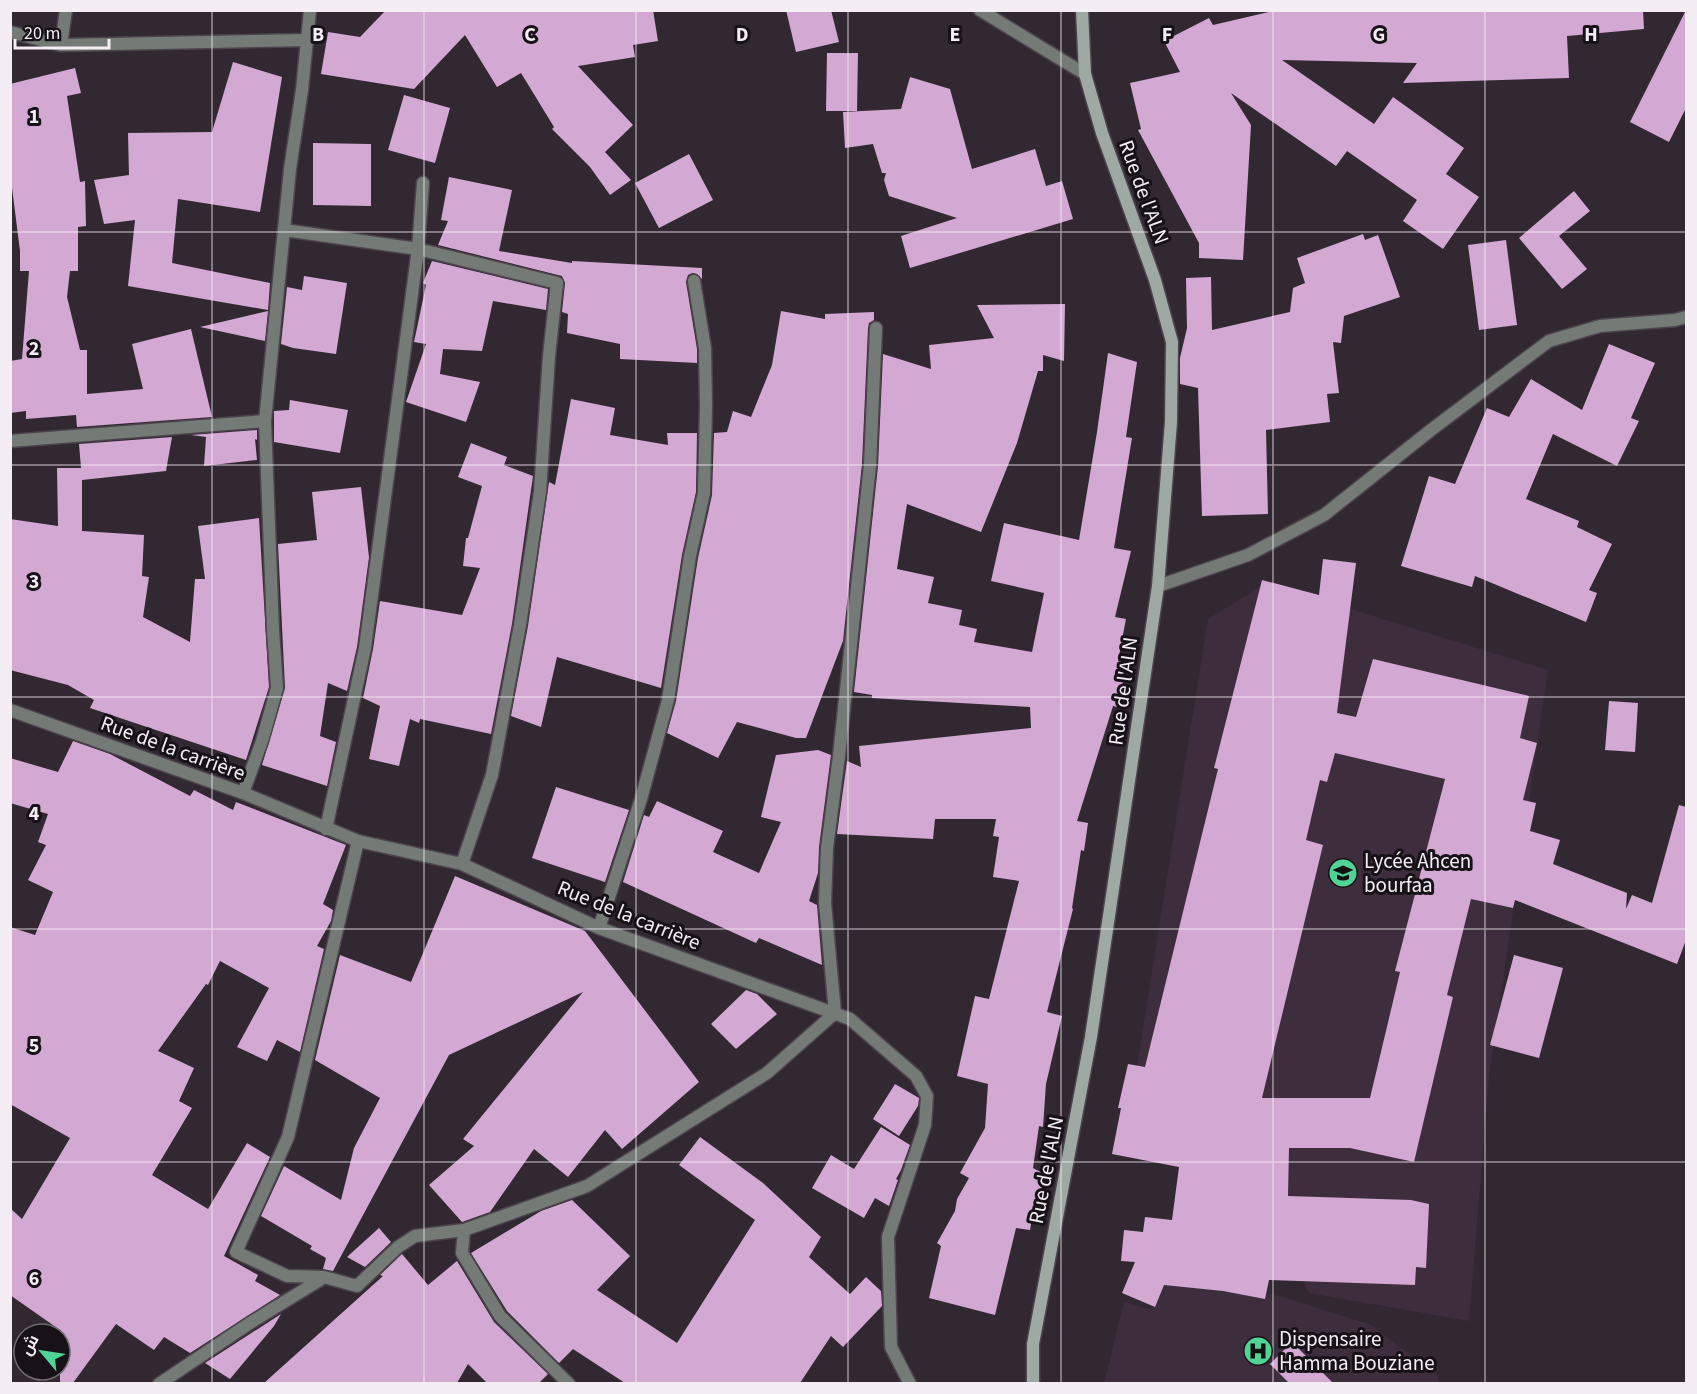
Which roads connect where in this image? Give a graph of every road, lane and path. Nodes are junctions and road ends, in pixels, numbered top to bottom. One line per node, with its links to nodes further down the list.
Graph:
1 (66, 10): 7 (street)
2 (310, 10): 6 (street)
3 (980, 10): 8 (street)
4 (1082, 10): 8 (main road, Rue de l'ALN)
5 (10, 32): 7 (street)
6 (308, 40): 7 (street); 10 (street)
7 (61, 45)
8 (1085, 74): 17 (main road, Rue de l'ALN)
9 (423, 183): 11 (street)
10 (284, 230): 11 (street); 15 (street)
11 (418, 249): 20 (street); 22 (street)
12 (694, 281): 23 (street)
13 (1686, 317): 17 (street)
14 (876, 328): 24 (street)
15 (265, 421): 16 (street); 19 (street)
16 (10, 441)
17 (1158, 586): 30 (main road, Rue de l'ALN)
18 (10, 710): 19 (street, Rue de la carrière)
19 (243, 793): 20 (street, Rue de la carrière)
20 (326, 829): 21 (street, Rue de la carrière)
21 (358, 841): 22 (street, Rue de la carrière); 26 (street)
22 (462, 864): 23 (street, Rue de la carrière)
23 (599, 928): 24 (street, Rue de la carrière)
24 (835, 1013): 25 (street); 29 (street, Rue de la carrière)
25 (464, 1230): 26 (street); 28 (street)
26 (324, 1278): 27 (street)
27 (159, 1383)
28 (569, 1383)
29 (910, 1383)
30 (1033, 1383)

